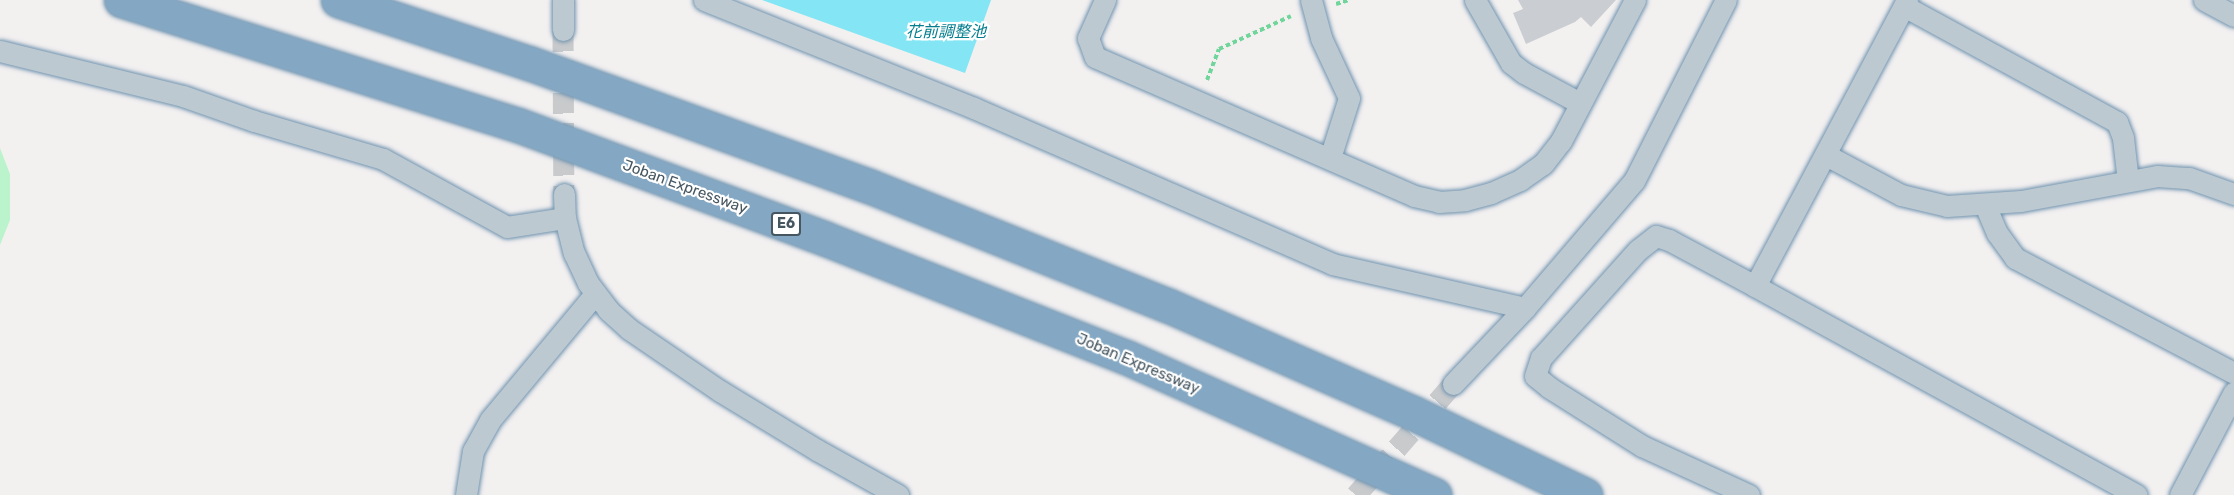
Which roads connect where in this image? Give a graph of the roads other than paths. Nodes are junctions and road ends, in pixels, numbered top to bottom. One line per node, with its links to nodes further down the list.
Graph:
1 (121, 0): 31 (highway, Joban Expressway / E6)
2 (338, 0): 32 (highway)
3 (562, 0): 13 (street)
4 (704, 0): 25 (street)
5 (1105, 0): 17 (street)
6 (1475, 0): 15 (street)
7 (1635, 0): 15 (street)
8 (1726, 0): 25 (street)
9 (2204, 0): 12 (street)
10 (1906, 3): 16 (street); 18 (street)
11 (1312, 7): 17 (street)
12 (2234, 16)
13 (563, 30)
14 (0, 51): 22 (street)
15 (1580, 103): 17 (street)
16 (1826, 155): 21 (street); 23 (street)
17 (1330, 158)
18 (2128, 181): 20 (street); 21 (street)
19 (564, 194): 22 (street)
20 (2234, 194)
21 (1985, 206): 26 (street)
22 (565, 218): 24 (street)
23 (1755, 286): 33 (street); 34 (street)
24 (595, 294): 29 (street); 30 (street)
25 (1525, 308): 27 (street)
26 (2234, 373)
27 (1453, 384)
28 (2234, 392): 35 (street)
29 (466, 495)
30 (898, 495)
31 (1434, 495)
32 (1585, 495)
33 (1749, 495)
34 (2137, 495)
35 (2180, 495)

